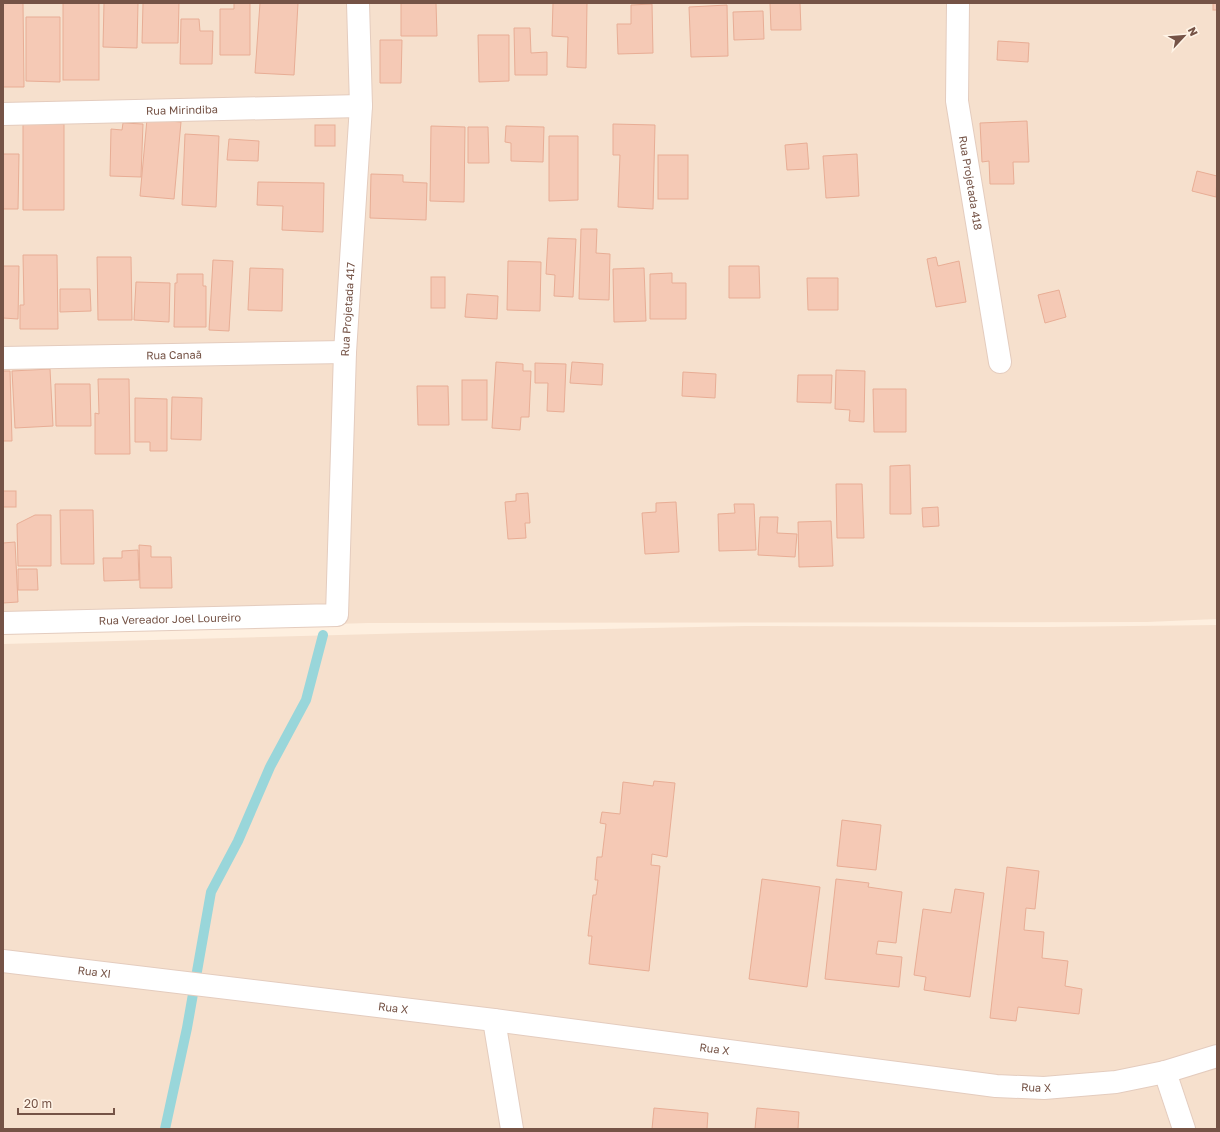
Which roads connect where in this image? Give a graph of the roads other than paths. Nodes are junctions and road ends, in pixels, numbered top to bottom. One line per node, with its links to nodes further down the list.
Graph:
1 (358, 3): 3 (street, Rua Projetada 417)
2 (958, 3): 7 (street, Rua Projetada 418)
3 (361, 106): 4 (street, Rua Mirindiba); 5 (street, Rua Projetada 417)
4 (3, 114)
5 (345, 352): 6 (street, Rua Canaã); 8 (street, Rua Projetada 417)
6 (3, 358)
7 (1000, 362)
8 (337, 615): 9 (street, Rua Vereador Joel Loureiro)
9 (3, 623)
10 (3, 961): 11 (street, Rua XI)
11 (210, 985): 12 (street, Rua X)
12 (494, 1020): 14 (street, Rua X); 15 (street)
13 (1217, 1056): 14 (street, Rua X)
14 (1165, 1072): 16 (street)
15 (512, 1129)
16 (1184, 1129)

